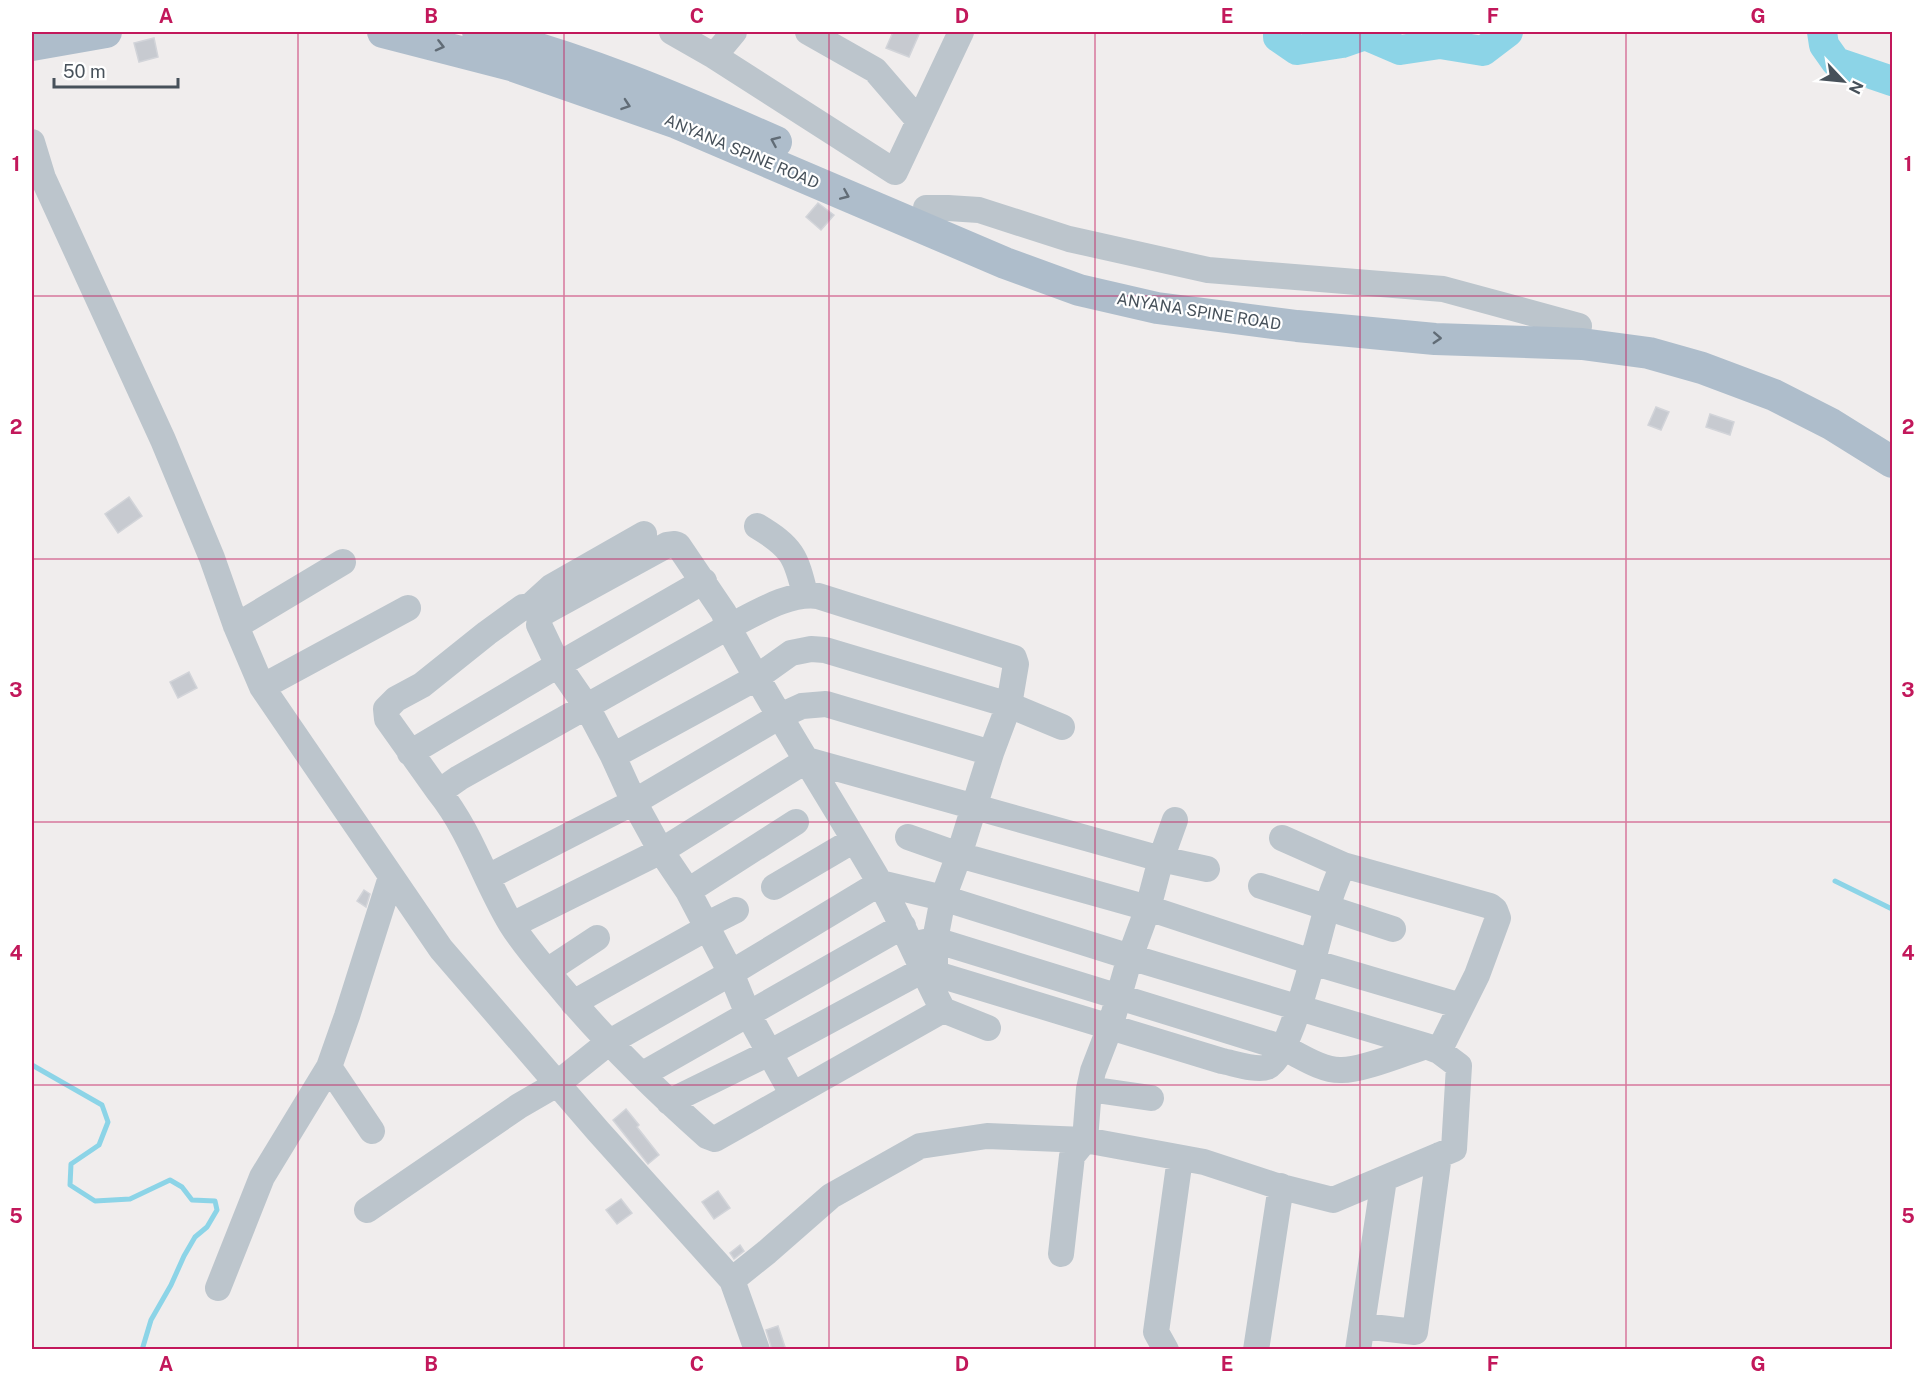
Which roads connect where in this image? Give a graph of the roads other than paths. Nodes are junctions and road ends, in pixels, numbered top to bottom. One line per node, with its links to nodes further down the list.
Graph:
1 (106, 32): 10 (main road)
2 (383, 32): 14 (main road, ANYANA SPINE ROAD, one-way to 14)
3 (478, 32): 8 (main road, ANYANA SPINE ROAD)
4 (672, 32): 9 (street)
5 (748, 32): 9 (street)
6 (808, 32): 11 (street)
7 (961, 32): 11 (street)
8 (531, 37): 13 (main road, ANYANA SPINE ROAD, one-way to 8)
9 (724, 43): 11 (street)
10 (32, 45)
11 (919, 121)
12 (32, 142): 22 (street)
13 (1893, 438)
14 (1893, 462)
15 (757, 526): 19 (street)
16 (644, 534): 21 (street)
17 (343, 562): 22 (street)
18 (704, 581): 21 (street); 23 (street); 24 (street)
19 (805, 594): 23 (street); 27 (street)
20 (408, 608): 26 (street)
21 (535, 610): 24 (street); 31 (street)
22 (236, 626): 26 (street)
23 (728, 627): 25 (street); 28 (street)
24 (558, 665): 28 (street); 31 (street)
25 (756, 678): 27 (street); 29 (street); 33 (street)
26 (262, 687): 48 (street)
27 (1010, 705): 30 (street); 32 (street)
28 (587, 707): 33 (street); 35 (street)
29 (780, 716): 32 (street); 34 (street); 36 (street)
30 (1062, 727)
31 (410, 753): 35 (street)
32 (990, 753): 37 (street)
33 (613, 756): 36 (street)
34 (807, 760): 37 (street); 42 (street); 43 (street)
35 (439, 792): 49 (street)
36 (634, 802): 43 (street); 49 (street)
37 (974, 806): 44 (street); 45 (street)
38 (1175, 820): 45 (street)
39 (796, 822): 53 (street)
40 (908, 837): 44 (street)
41 (1282, 838): 46 (street)
42 (854, 840): 50 (street); 52 (street)
43 (661, 851): 53 (street); 58 (street)
44 (959, 855): 54 (street); 56 (street)
45 (1161, 859): 47 (street); 56 (street)
46 (1343, 865): 55 (street); 70 (street)
47 (1207, 869)
48 (391, 877): 80 (street); 82 (street)
49 (488, 877): 58 (street)
50 (880, 883): 54 (street); 61 (street); 67 (street)
51 (1261, 886): 55 (street)
52 (774, 887)
53 (688, 891): 59 (street)
54 (943, 898): 61 (street); 63 (street)
55 (1327, 907): 60 (street); 64 (street)
56 (1148, 908): 63 (street); 64 (street)
57 (736, 910): 59 (street)
58 (512, 925): 65 (street)
59 (706, 926): 67 (street); 69 (street)
60 (1393, 929)
61 (916, 937): 66 (street); 68 (street); 73 (street)
62 (597, 938): 65 (street)
63 (1130, 957): 68 (street); 71 (street)
64 (1312, 962): 70 (street); 71 (street)
65 (547, 971): 69 (street)
66 (929, 972): 72 (street); 74 (street); 79 (street)
67 (731, 973): 73 (street); 76 (street)
68 (1118, 996): 74 (street); 77 (street)
69 (573, 1002): 76 (street)
70 (1461, 1006): 78 (street)
71 (1298, 1007): 77 (street); 78 (street)
72 (943, 1010): 75 (street); 84 (street)
73 (748, 1014): 79 (street); 81 (street)
74 (1110, 1027): 77 (street); 83 (street)
75 (988, 1028)
76 (608, 1043): 81 (street); 82 (street)
77 (1284, 1048): 78 (street)
78 (1432, 1049): 89 (street)
79 (769, 1053): 84 (street); 86 (street)
80 (329, 1067): 87 (street); 96 (street)
81 (643, 1074): 86 (street)
82 (557, 1084): 93 (street); 95 (street)
83 (1089, 1089): 85 (street); 88 (street)
84 (793, 1095): 86 (street)
85 (1150, 1098)
86 (669, 1102)
87 (372, 1131)
88 (1085, 1140): 90 (street); 94 (street); 95 (street)
89 (1439, 1155): 91 (street); 98 (street)
90 (1180, 1158): 92 (street); 100 (street)
91 (1384, 1179): 92 (street); 97 (street)
92 (1281, 1186): 101 (street)
93 (367, 1210)
94 (1061, 1254)
95 (732, 1280): 99 (street)
96 (218, 1288)
97 (1360, 1338): 98 (street)
98 (1413, 1341)
99 (757, 1350)
100 (1166, 1350)
101 (1256, 1350)

